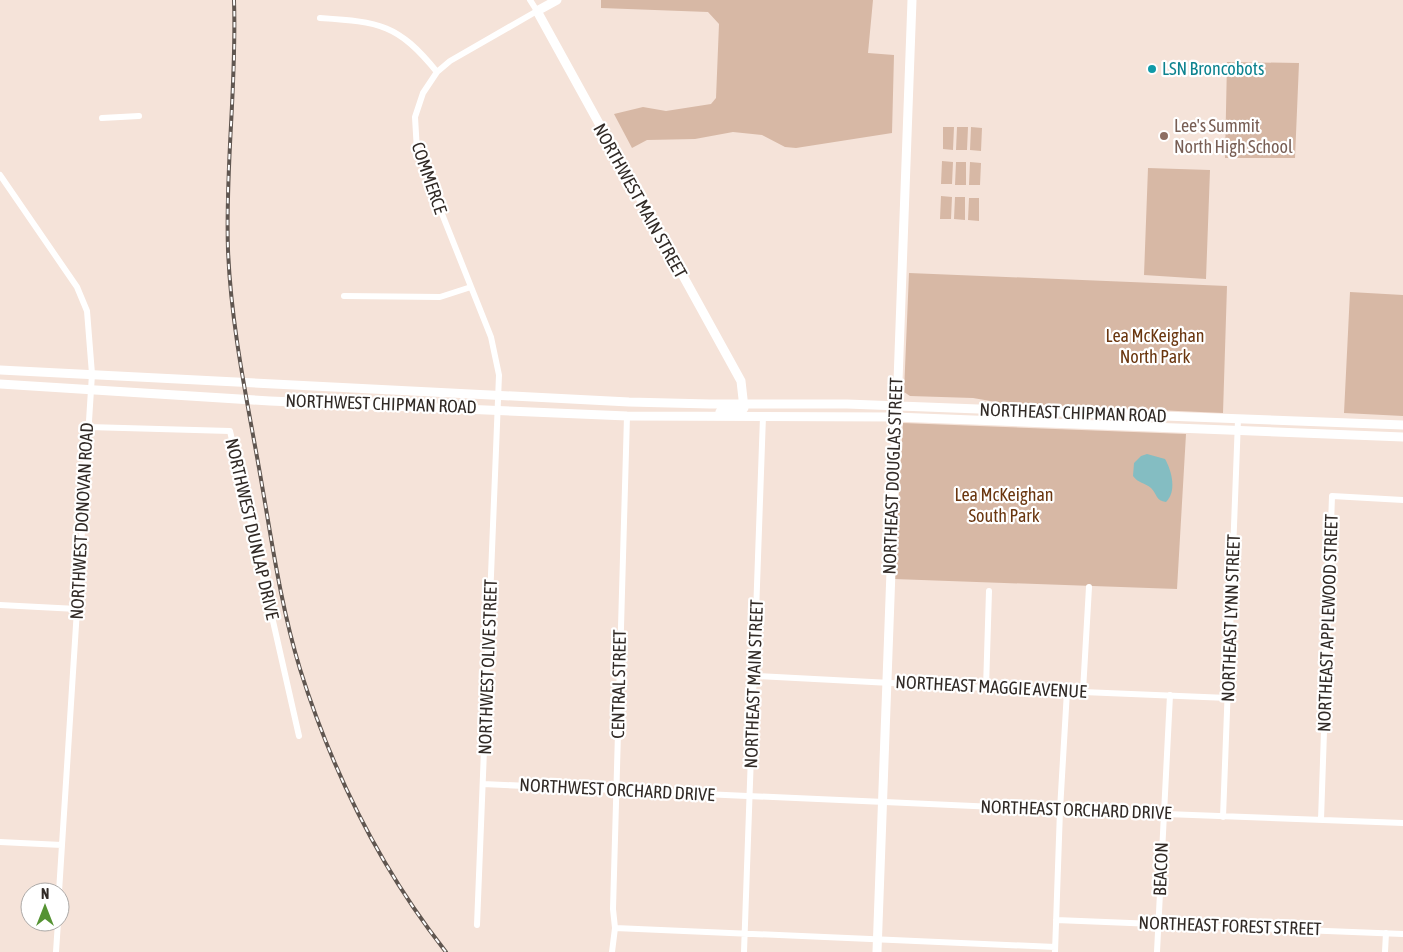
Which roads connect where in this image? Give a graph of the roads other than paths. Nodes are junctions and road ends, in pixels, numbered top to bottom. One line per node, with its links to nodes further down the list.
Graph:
1 (530, 0): 4 (street, NORTHWEST MAIN STREET)
2 (557, 0): 4 (main road)
3 (912, 0): 18 (main road, NORTHEAST DOUGLAS STREET)
4 (537, 12): 6 (street, COMMERCE); 17 (main road, NORTHWEST MAIN STREET)
5 (320, 18): 6 (street)
6 (437, 72): 10 (street, COMMERCE)
7 (139, 116): 8 (street)
8 (102, 118)
9 (0, 175): 13 (street, NORTHWEST DONOVAN ROAD)
10 (470, 287): 11 (street); 16 (street, COMMERCE)
11 (344, 296)
12 (0, 370): 13 (main road, NORTHWEST CHIPMAN ROAD)
13 (92, 374): 15 (street, NORTHWEST DONOVAN ROAD); 16 (main road, NORTHWEST CHIPMAN ROAD)
14 (0, 384): 15 (main road, NORTHWEST CHIPMAN ROAD)
15 (90, 389): 19 (main road, NORTHWEST CHIPMAN ROAD); 26 (street, NORTHWEST DONOVAN ROAD)
16 (499, 396): 17 (main road, NORTHWEST CHIPMAN ROAD); 19 (street, NORTHWEST OLIVE STREET)
17 (744, 403): 18 (main road, NORTHEAST CHIPMAN ROAD); 22 (main road)
18 (897, 405): 23 (main road, NORTHEAST DOUGLAS STREET); 24 (main road, NORTHEAST CHIPMAN ROAD)
19 (498, 408): 20 (main road, NORTHWEST CHIPMAN ROAD); 42 (street, NORTHWEST OLIVE STREET)
20 (627, 416): 22 (main road, NORTHWEST CHIPMAN ROAD); 43 (street, CENTRAL STREET)
21 (763, 416): 22 (main road, NORTHWEST CHIPMAN ROAD); 23 (main road, NORTHEAST CHIPMAN ROAD); 34 (street, NORTHEAST MAIN STREET)
22 (701, 418)
23 (896, 418): 27 (main road, NORTHEAST CHIPMAN ROAD); 35 (main road, NORTHEAST DOUGLAS STREET)
24 (1238, 420): 25 (main road, NORTHEAST CHIPMAN ROAD); 27 (street, NORTHEAST LYNN STREET)
25 (1403, 425)
26 (88, 427): 33 (street, NORTHWEST DONOVAN ROAD); 41 (street, NORTHWEST DUNLAP DRIVE)
27 (1238, 431): 28 (main road, NORTHEAST CHIPMAN ROAD); 40 (street, NORTHEAST LYNN STREET)
28 (1403, 437)
29 (1403, 500): 49 (street, NORTHEAST APPLEWOOD STREET)
30 (1089, 587): 38 (street)
31 (989, 591): 36 (street)
32 (0, 605): 33 (street)
33 (77, 608): 52 (street, NORTHWEST DONOVAN ROAD)
34 (755, 676): 35 (street, NORTHEAST MAGGIE AVENUE); 44 (street, NORTHEAST MAIN STREET)
35 (885, 682): 36 (street, NORTHEAST MAGGIE AVENUE); 45 (main road, NORTHEAST DOUGLAS STREET)
36 (986, 688): 37 (street, NORTHEAST MAGGIE AVENUE)
37 (1067, 691): 38 (street, NORTHEAST MAGGIE AVENUE); 46 (street)
38 (1083, 691): 39 (street, NORTHEAST MAGGIE AVENUE)
39 (1170, 695): 40 (street, NORTHEAST MAGGIE AVENUE); 47 (street, BEACON)
40 (1228, 698): 48 (street, NORTHEAST LYNN STREET)
41 (300, 736)
42 (483, 784): 43 (street, NORTHWEST ORCHARD DRIVE); 56 (street, NORTHWEST OLIVE STREET)
43 (617, 790): 44 (street, NORTHWEST ORCHARD DRIVE); 57 (street, CENTRAL STREET)
44 (750, 796): 45 (street, NORTHEAST ORCHARD DRIVE); 60 (street, NORTHEAST MAIN STREET)
45 (881, 801): 46 (street, NORTHEAST ORCHARD DRIVE); 62 (main road, NORTHEAST DOUGLAS STREET)
46 (1060, 810): 47 (street, NORTHEAST ORCHARD DRIVE); 54 (street)
47 (1163, 814): 48 (street, NORTHEAST ORCHARD DRIVE); 55 (street, BEACON)
48 (1223, 817): 49 (street, NORTHEAST ORCHARD DRIVE)
49 (1321, 820): 50 (street, NORTHEAST ORCHARD DRIVE)
50 (1403, 823)
51 (0, 842): 52 (street)
52 (62, 845): 53 (street, NORTHWEST DONOVAN ROAD)
53 (60, 882)
54 (1056, 920): 55 (street, NORTHEAST FOREST STREET); 63 (street)
55 (1158, 922): 59 (street, NORTHEAST FOREST STREET); 68 (street, BEACON)
56 (478, 925)
57 (615, 928): 60 (street); 65 (street, CENTRAL STREET)
58 (57, 932): 64 (street)
59 (1386, 933): 61 (street, NORTHEAST FOREST STREET); 69 (street)
60 (745, 934): 62 (street); 66 (street, NORTHEAST MAIN STREET)
61 (1403, 934)
62 (877, 939): 63 (street); 67 (main road, NORTHEAST DOUGLAS STREET)
63 (1055, 949)
64 (56, 952)
65 (612, 952)
66 (744, 952)
67 (877, 952)
68 (1157, 952)
69 (1385, 952)

